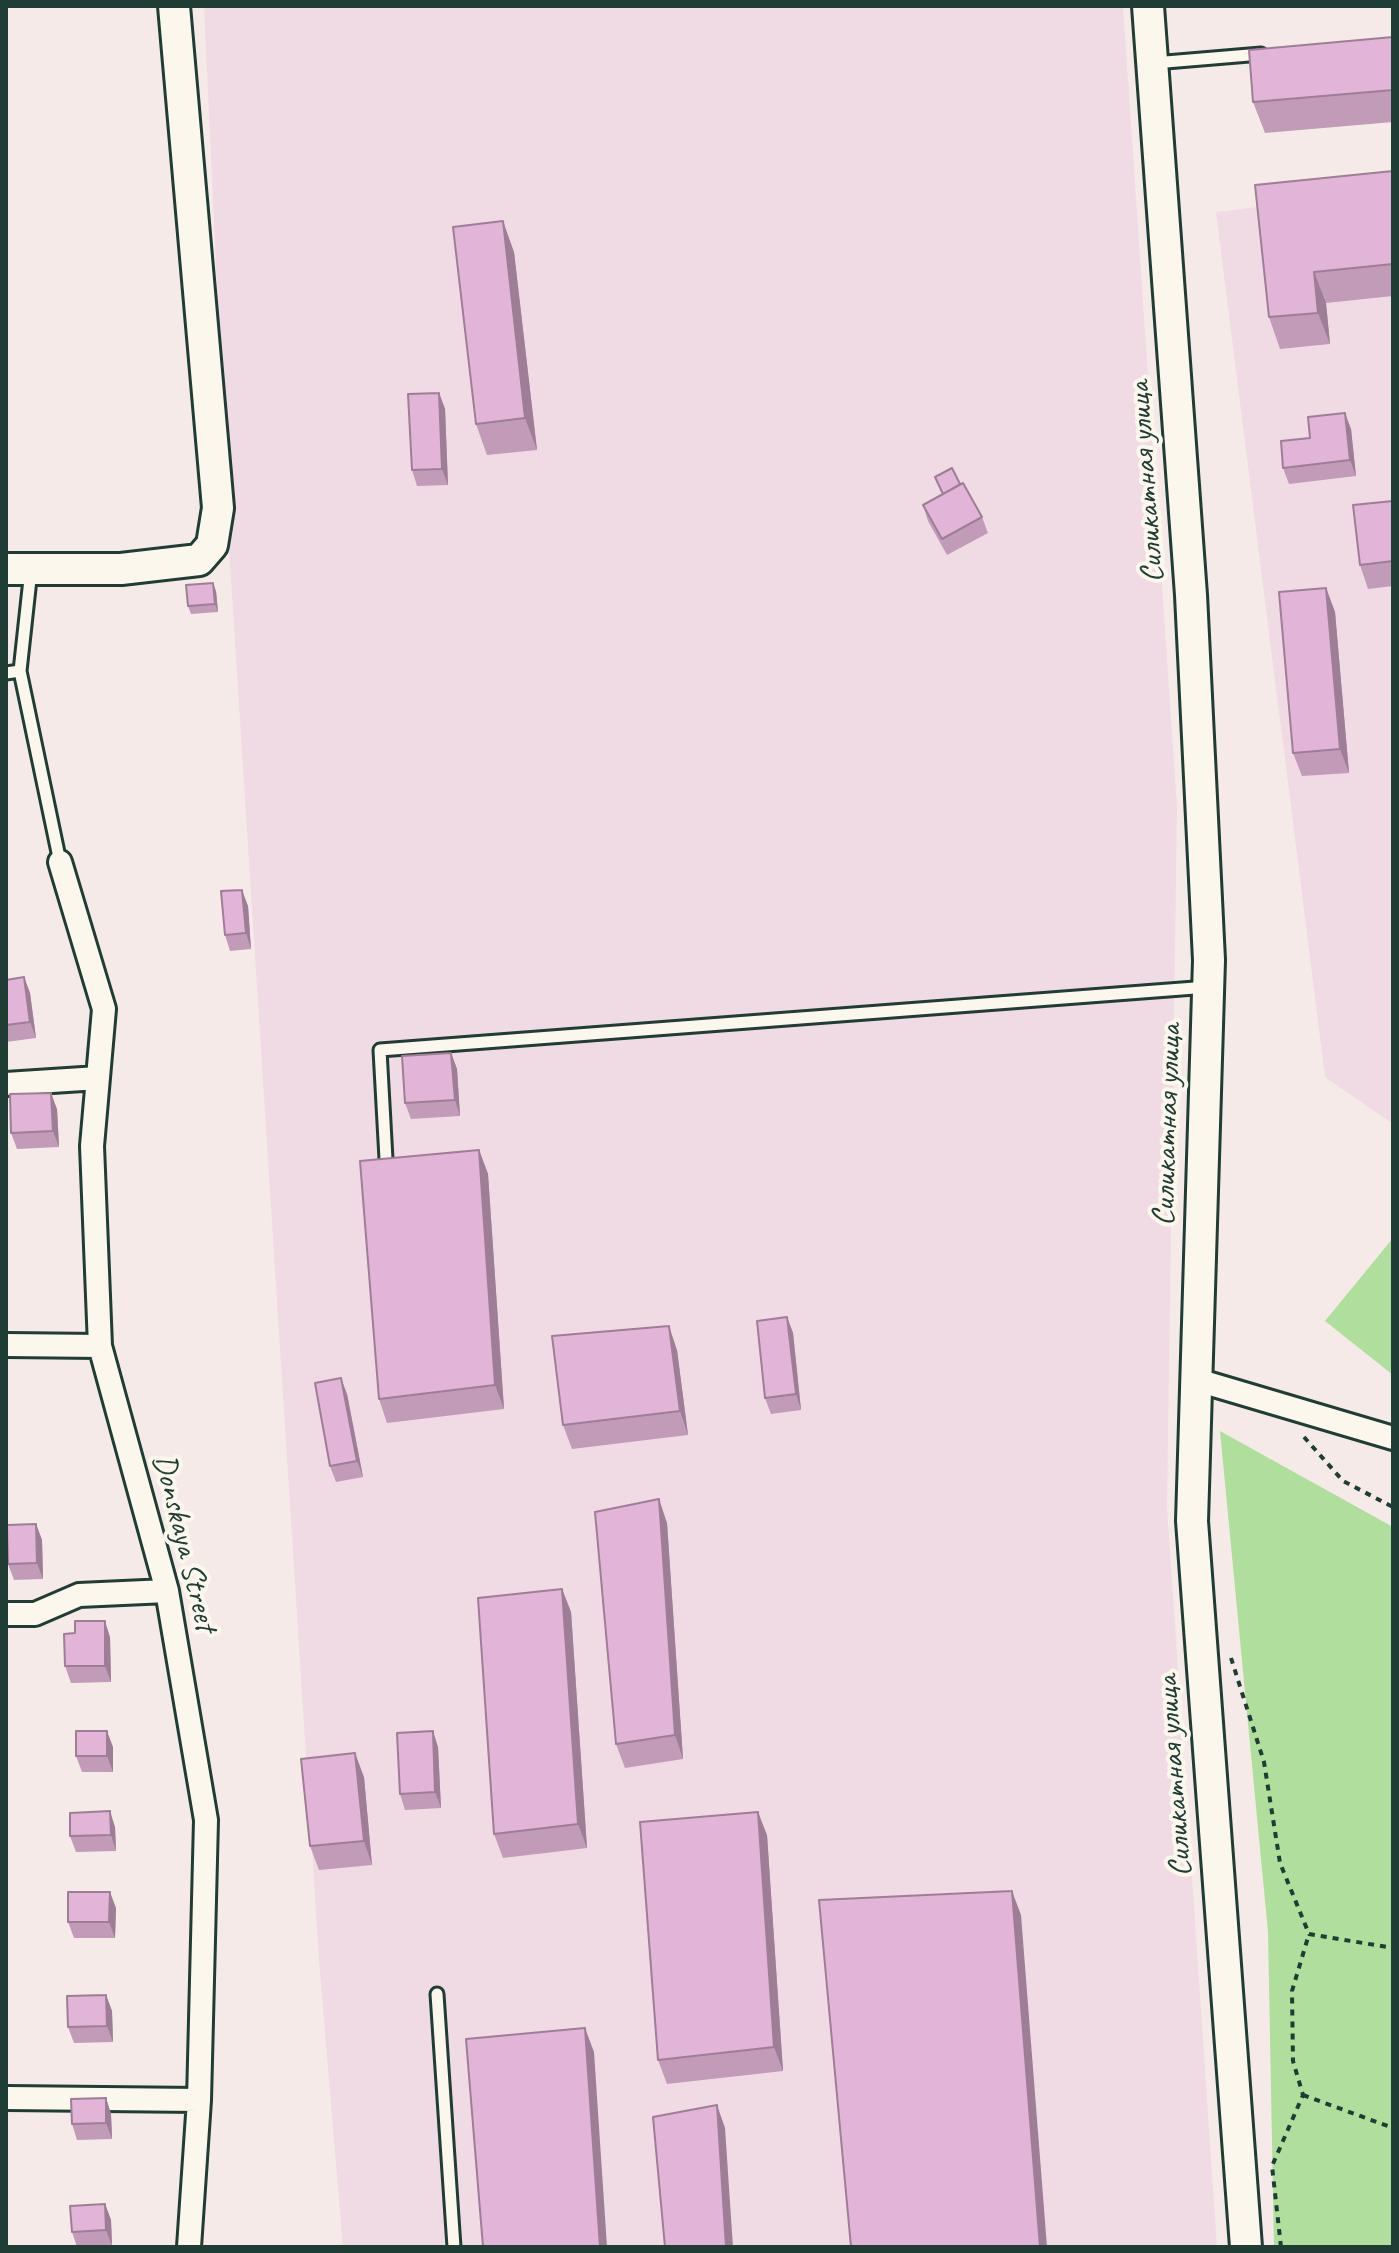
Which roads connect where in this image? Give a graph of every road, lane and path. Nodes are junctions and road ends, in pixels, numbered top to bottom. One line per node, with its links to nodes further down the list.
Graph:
1 (174, 6): 5 (street)
2 (1148, 6): 4 (street, Силикатная улица)
3 (1273, 53): 4 (lane)
4 (1153, 63): 9 (street, Силикатная улица)
5 (18, 569): 6 (lane)
6 (20, 671): 7 (lane); 8 (lane)
7 (6, 673)
8 (60, 862): 10 (street, Donskaya Street)
9 (1208, 987): 12 (lane); 15 (street, Силикатная улица)
10 (98, 1078): 11 (street); 14 (street, Donskaya Street)
11 (6, 1084)
12 (386, 1159)
13 (6, 1345): 14 (street)
14 (100, 1346): 19 (street, Donskaya Street)
15 (1197, 1380): 17 (street); 31 (street, Силикатная улица)
16 (1303, 1436): 18 (path)
17 (1393, 1438)
18 (1393, 1507)
19 (167, 1591): 20 (street); 27 (street, Donskaya Street)
20 (6, 1614)
21 (1229, 1652): 22 (path)
22 (1309, 1934): 23 (path); 25 (path)
23 (1393, 1948)
24 (437, 1994): 30 (lane)
25 (1303, 2095): 28 (path); 32 (path)
26 (6, 2098): 27 (street)
27 (199, 2100): 29 (street, Donskaya Street)
28 (1393, 2128)
29 (189, 2247)
30 (454, 2247)
31 (1246, 2247)
32 (1281, 2247)

